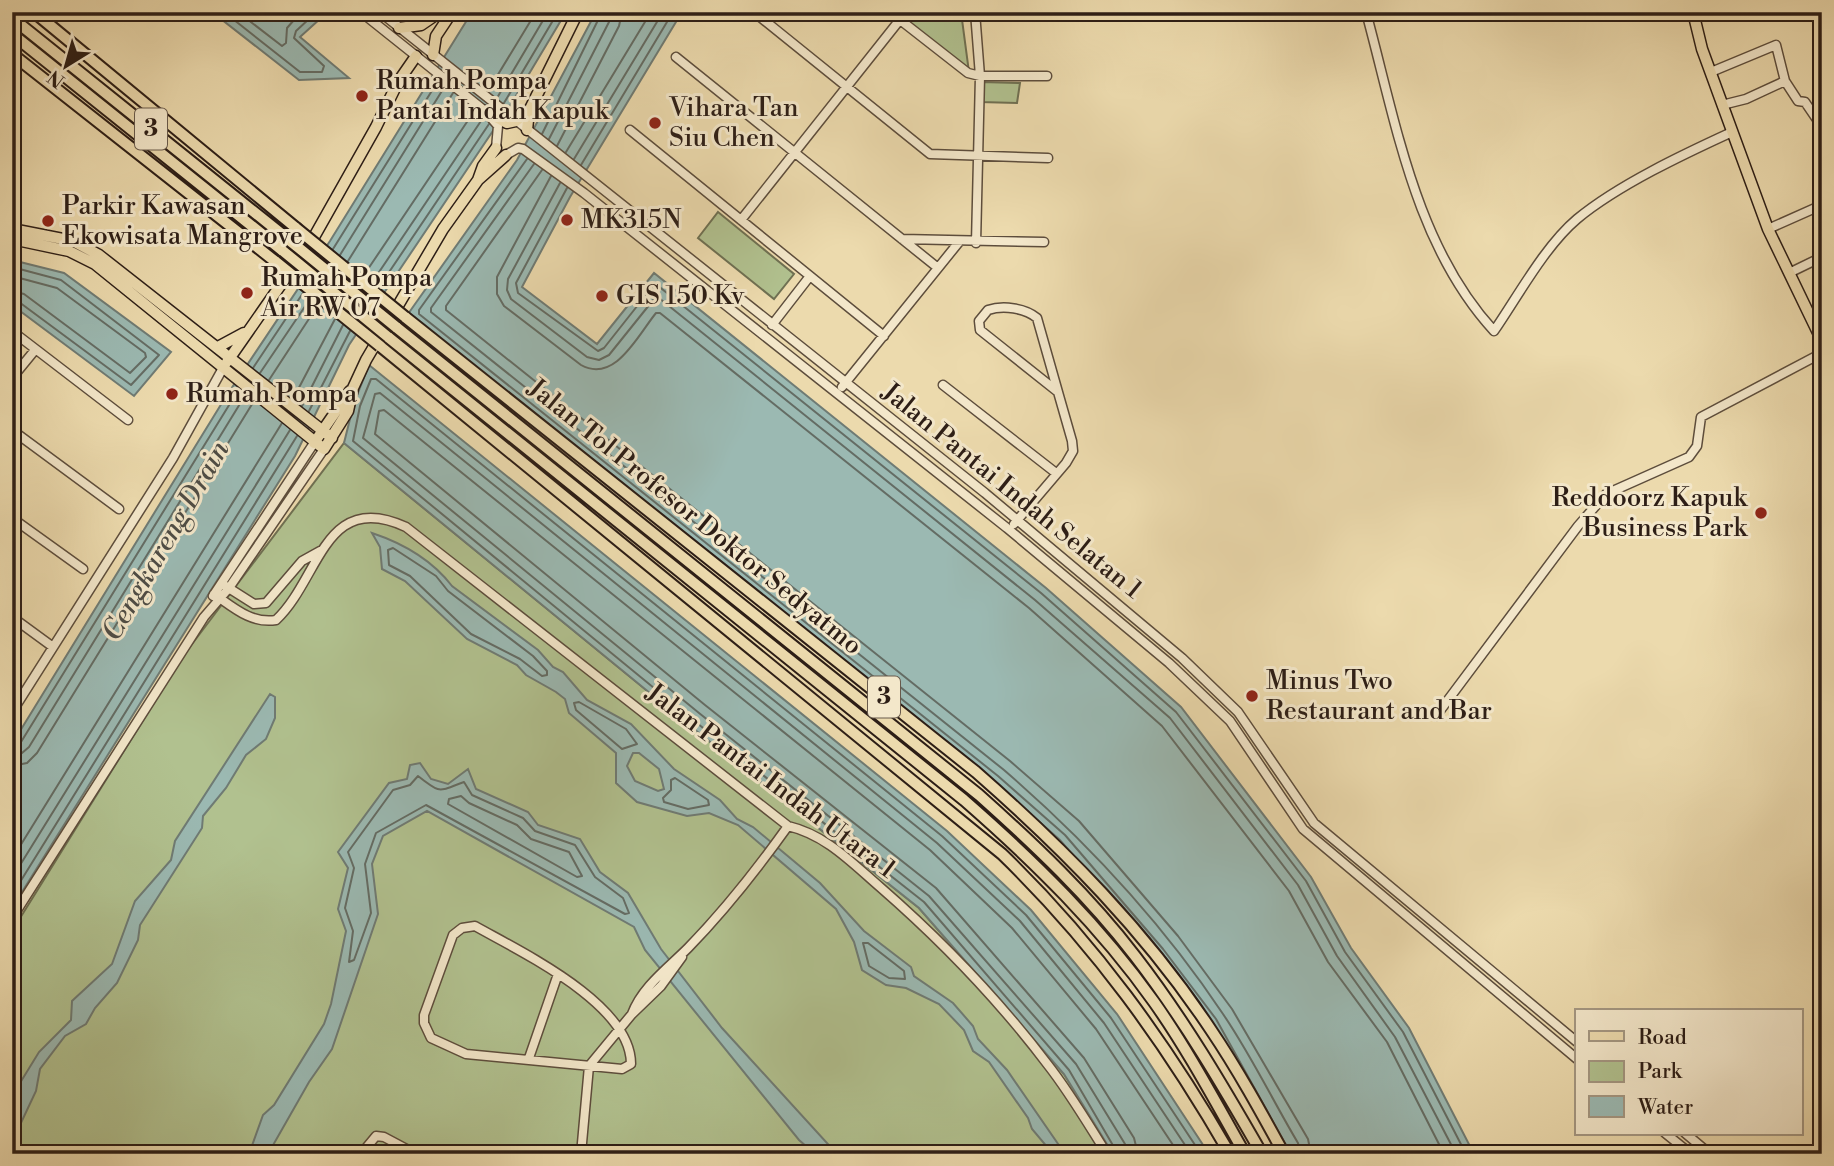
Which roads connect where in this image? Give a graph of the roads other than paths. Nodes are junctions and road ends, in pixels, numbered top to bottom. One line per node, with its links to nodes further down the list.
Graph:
1 (34, 12): 113 (highway, Jalan Tol Profesor Doktor Sedyatmo / 3, bridge)
2 (361, 12): 18 (street)
3 (380, 12): 15 (street)
4 (440, 12): 15 (main road)
5 (452, 12): 19 (main road)
6 (578, 12): 29 (main road)
7 (754, 12): 26 (street)
8 (890, 12): 14 (street)
9 (906, 12): 14 (street)
10 (975, 12): 23 (street)
11 (1366, 12): 35 (street)
12 (1693, 12): 22 (main road)
13 (12, 18): 112 (highway, Jalan Tol Profesor Doktor Sedyatmo / 3, bridge)
14 (900, 20): 23 (street); 26 (street)
15 (399, 28): 19 (street); 21 (street)
16 (12, 34): 59 (highway, Jalan Tol Profesor Doktor Sedyatmo / 3, bridge)
17 (12, 54): 59 (highway, Jalan Tol Profesor Doktor Sedyatmo / 3, bridge)
18 (416, 57): 21 (street); 56 (main road)
19 (435, 57): 30 (street)
20 (676, 57): 37 (street)
21 (430, 68): 28 (street)
22 (1711, 72): 25 (street); 27 (main road)
23 (980, 76): 24 (street); 39 (street)
24 (1047, 76)
25 (1785, 80): 27 (street); 32 (street)
26 (848, 86): 37 (street); 39 (street)
27 (1722, 105): 35 (main road)
28 (485, 111): 30 (main road)
29 (529, 111): 31 (main road); 34 (main road)
30 (502, 121): 31 (main road); 36 (street)
31 (516, 121): 34 (street, Jalan Pantai Indah Selatan 1)
32 (1822, 127)
33 (630, 130): 43 (street)
34 (530, 132): 55 (street, Jalan Pantai Indah Selatan 1)
35 (1732, 132): 45 (main road)
36 (496, 148): 41 (main road)
37 (794, 152): 43 (street); 47 (street)
38 (506, 155): 41 (main road); 71 (street, Jalan Pantai Indah Selatan 1)
39 (978, 158): 40 (street); 50 (street)
40 (1048, 158)
41 (478, 180): 69 (main road)
42 (1822, 205): 45 (street)
43 (741, 220): 54 (street)
44 (12, 229): 61 (main road)
45 (1768, 229): 53 (main road)
46 (12, 239): 65 (main road)
47 (902, 239): 48 (street); 52 (street)
48 (959, 242): 50 (street); 52 (street)
49 (1044, 242): 50 (street)
50 (976, 243)
51 (1822, 257): 53 (street)
52 (938, 268): 58 (street)
53 (1789, 274): 60 (main road)
54 (810, 276): 55 (street); 58 (street)
55 (772, 325): 67 (street, Jalan Pantai Indah Selatan 1)
56 (253, 326): 61 (main road); 64 (main road)
57 (12, 331): 62 (street)
58 (884, 336): 67 (street)
59 (384, 341): 110 (highway, Jalan Tol Profesor Doktor Sedyatmo / 3); 111 (highway, Jalan Tol Profesor Doktor Sedyatmo / 3)
60 (1822, 341)
61 (218, 347): 64 (main road)
62 (36, 350): 66 (street); 72 (street)
63 (1822, 353): 93 (street)
64 (230, 358): 65 (main road); 73 (main road)
65 (223, 368): 76 (main road); 89 (street)
66 (12, 378)
67 (845, 383): 71 (street); 81 (street, Jalan Pantai Indah Selatan 1)
68 (943, 385): 78 (street)
69 (353, 388): 73 (main road); 75 (main road)
70 (1058, 392): 70 (street); 78 (street)
71 (838, 393): 82 (street, Jalan Pantai Indah Selatan 1)
72 (128, 420)
73 (318, 427): 75 (main road); 76 (main road)
74 (12, 430): 79 (street)
75 (332, 438): 77 (main road)
76 (310, 440): 77 (main road); 85 (street)
77 (324, 449): 86 (street)
78 (1056, 473): 81 (street)
79 (119, 509)
80 (12, 518): 84 (street)
81 (1017, 520): 82 (street); 90 (street, Jalan Pantai Indah Selatan 1)
82 (1009, 530): 91 (street, Jalan Pantai Indah Selatan 1)
83 (320, 551): 86 (street, Jalan Pantai Indah Utara 1); 87 (street, Jalan Pantai Indah Utara 1); 94 (street, Jalan Pantai Indah Utara 1)
84 (83, 569)
85 (220, 582): 86 (street, Jalan Pantai Indah Utara 1); 87 (street)
86 (229, 588): 87 (street)
87 (217, 596): 95 (street)
88 (12, 617): 89 (street)
89 (53, 647): 92 (street)
90 (1217, 690): 91 (street); 98 (street, Jalan Pantai Indah Selatan 1)
91 (1209, 698): 99 (street, Jalan Pantai Indah Selatan 1)
92 (12, 712)
93 (1436, 716)
94 (788, 826): 97 (street); 109 (street, Jalan Pantai Indah Utara 1)
95 (12, 918)
96 (558, 974): 97 (street); 100 (street); 100 (street)
97 (620, 1029): 101 (street); 101 (street)
98 (1575, 1040)
99 (1575, 1057)
100 (529, 1058): 101 (street)
101 (589, 1066): 106 (street)
102 (1666, 1134): 114 (street)
103 (1686, 1134): 115 (street)
104 (361, 1154): 105 (street)
105 (416, 1154)
106 (581, 1154)
107 (704, 1154): 108 (street)
108 (718, 1154)
109 (1107, 1154)
110 (1230, 1154)
111 (1245, 1154)
112 (1262, 1154)
113 (1284, 1154)
114 (1691, 1154)
115 (1710, 1154)

